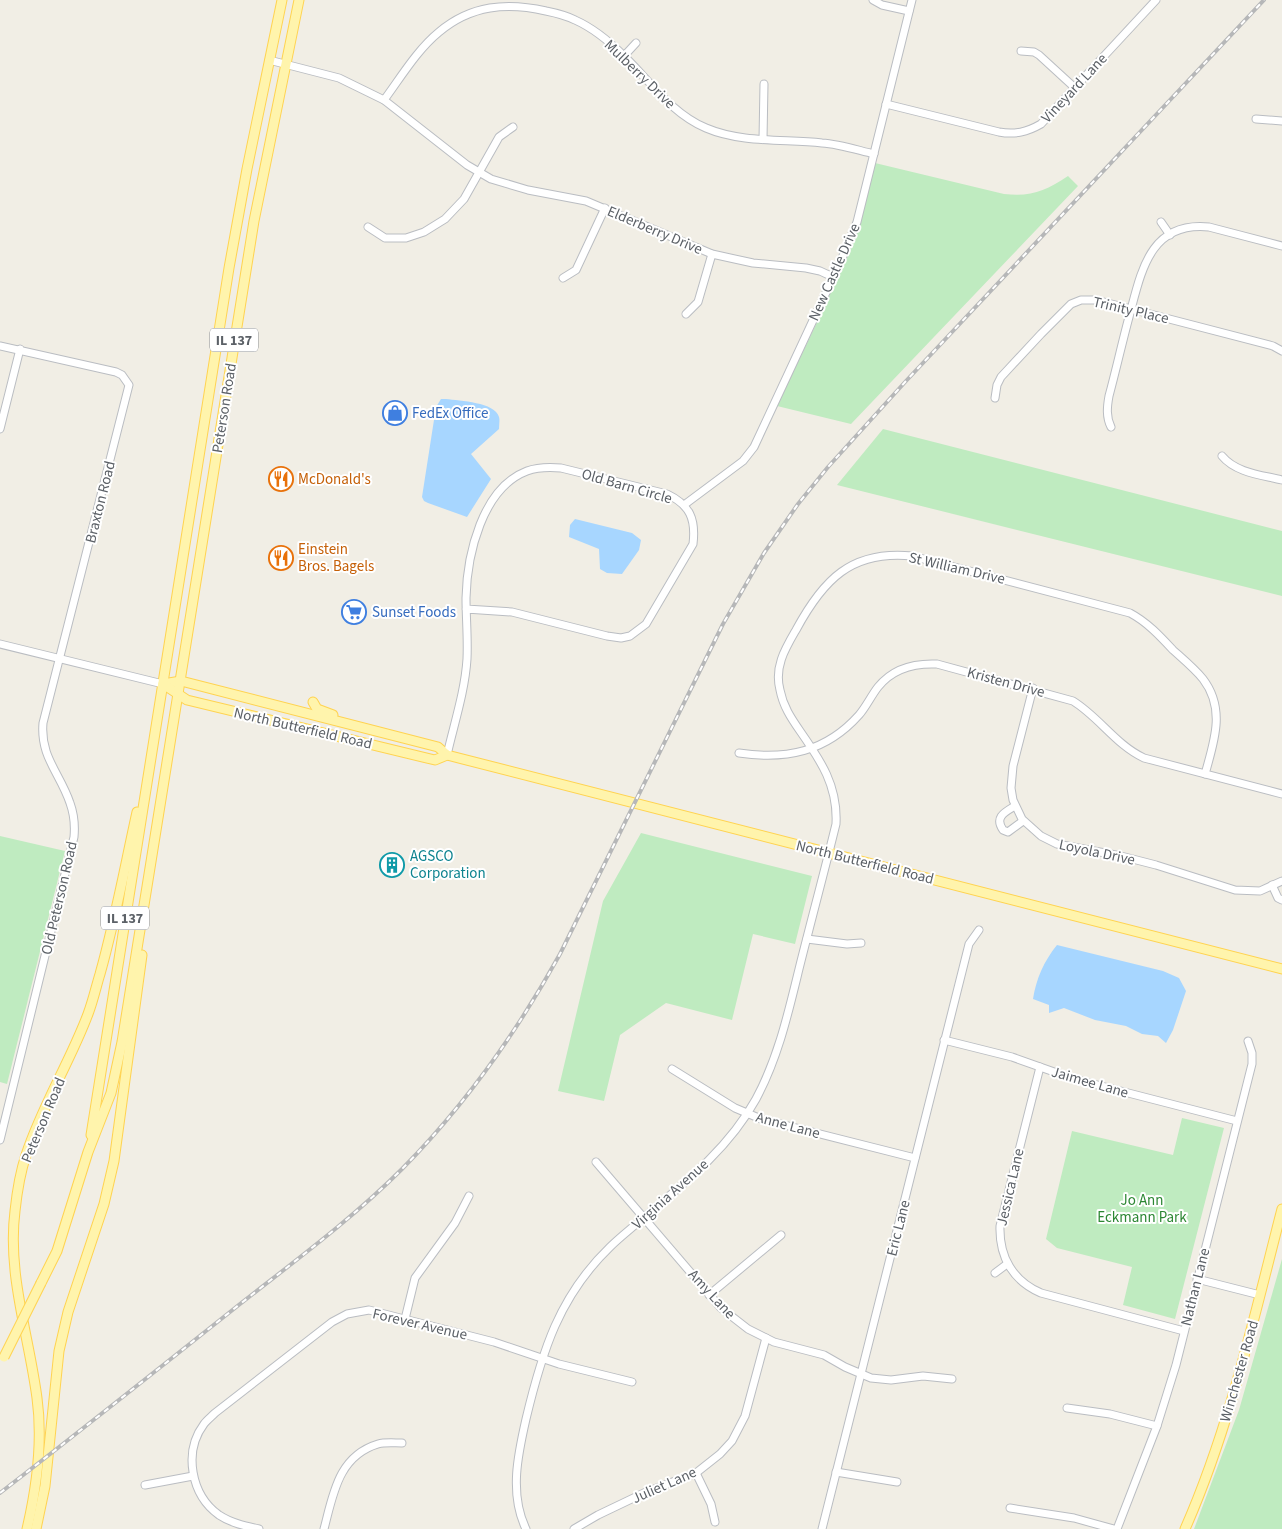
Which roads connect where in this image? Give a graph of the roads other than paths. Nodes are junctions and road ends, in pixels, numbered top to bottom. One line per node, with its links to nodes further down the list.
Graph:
1 (282, 0): 10 (main road, Peterson Road / IL 137)
2 (299, 0): 11 (main road, Peterson Road / IL 137)
3 (874, 0): 6 (street)
4 (912, 0): 6 (street, New Castle Drive)
5 (1156, 0): 13 (street, Vineyard Lane)
6 (909, 11): 15 (street, New Castle Drive)
7 (636, 43): 9 (street)
8 (1021, 51): 13 (street)
9 (624, 56): 14 (street, Mulberry Drive); 19 (street, Mulberry Drive)
10 (269, 60): 11 (street); 45 (main road, Peterson Road / IL 137)
11 (285, 64): 14 (street); 44 (main road, Peterson Road / IL 137)
12 (764, 84): 19 (street)
13 (1075, 88): 15 (street, Vineyard Lane)
14 (384, 100): 21 (street)
15 (886, 104): 20 (street, New Castle Drive)
16 (1256, 119): 17 (street)
17 (1282, 121)
18 (513, 127): 21 (street)
19 (763, 139): 20 (street, Mulberry Drive)
20 (874, 154): 29 (street, New Castle Drive)
21 (480, 172): 22 (street, Elderberry Drive); 24 (street)
22 (605, 208): 27 (street, Elderberry Drive); 28 (street)
23 (1161, 222): 25 (street)
24 (368, 227)
25 (1170, 235): 26 (street); 30 (street)
26 (1282, 246)
27 (712, 254): 29 (street, Elderberry Drive); 31 (street)
28 (562, 278)
29 (833, 278): 40 (street, New Castle Drive)
30 (1132, 309): 34 (street, Trinity Place); 35 (street, Trinity Place); 36 (street)
31 (686, 314)
32 (0, 346): 33 (street)
33 (20, 349): 37 (street); 43 (street, Braxton Road)
34 (1282, 351)
35 (995, 398)
36 (1111, 427)
37 (0, 429)
38 (1222, 456): 39 (street)
39 (1282, 480)
40 (684, 505): 41 (street, Old Barn Circle); 41 (street, Old Barn Circle)
41 (466, 608): 55 (street, Old Barn Circle)
42 (0, 644): 43 (street, North Butterfield Road)
43 (59, 660): 45 (street, North Butterfield Road); 75 (street, Old Peterson Road)
44 (181, 681): 45 (main road, North Butterfield Road); 47 (main road, Peterson Road / IL 137); 49 (main road, North Butterfield Road)
45 (163, 684): 47 (main road, North Butterfield Road); 53 (main road, Peterson Road / IL 137)
46 (1033, 688): 52 (street, Kristen Drive); 56 (street, Kristen Drive); 58 (street, Loyola Drive)
47 (179, 696): 50 (main road, North Butterfield Road); 59 (main road, Peterson Road / IL 137)
48 (313, 702): 51 (main road)
49 (303, 712): 50 (main road); 51 (main road, North Butterfield Road)
50 (322, 733): 55 (main road, North Butterfield Road)
51 (390, 735): 55 (main road, North Butterfield Road)
52 (812, 748): 54 (street, Kristen Drive); 56 (street, St William Drive); 61 (street, St William Drive)
53 (152, 751): 76 (main road, Peterson Road / IL 137); 106 (main road, Peterson Road)
54 (739, 753)
55 (447, 755): 61 (main road, North Butterfield Road)
56 (1206, 774): 57 (street, Kristen Drive)
57 (1282, 794)
58 (1015, 806): 60 (street, Loyola Drive); 60 (street)
59 (158, 818): 76 (main road, Peterson Road / IL 137); 107 (main road, Peterson Road)
60 (1024, 821): 63 (street, Loyola Drive)
61 (829, 852): 66 (street, Virginia Avenue); 68 (main road, North Butterfield Road)
62 (1281, 882): 63 (street, Loyola Drive)
63 (1272, 885): 64 (street)
64 (1282, 900)
65 (979, 930): 69 (street, Eric Lane)
66 (807, 939): 67 (street); 73 (street, Virginia Avenue)
67 (861, 942)
68 (1282, 970)
69 (944, 1040): 71 (street, Jaimee Lane); 77 (street, Eric Lane)
70 (1248, 1041): 74 (street, Nathan Lane)
71 (1040, 1067): 74 (street, Jaimee Lane); 83 (street, Jessica Lane)
72 (672, 1069): 73 (street, Anne Lane)
73 (746, 1114): 77 (street, Anne Lane); 81 (street, Virginia Avenue)
74 (1237, 1121): 85 (street, Nathan Lane)
75 (0, 1140)
76 (88, 1152): 92 (main road, IL 137, bridge)
77 (915, 1158): 93 (street, Eric Lane)
78 (596, 1162): 81 (street, Amy Lane)
79 (469, 1196): 88 (street)
80 (1282, 1209): 87 (main road, Winchester Road)
81 (644, 1218): 86 (street, Amy Lane); 91 (street, Virginia Avenue)
82 (781, 1236): 86 (street)
83 (1007, 1264): 84 (street); 89 (street, Jessica Lane)
84 (995, 1273)
85 (1197, 1279): 87 (street); 89 (street, Nathan Lane)
86 (709, 1295): 90 (street, Amy Lane)
87 (1260, 1295): 114 (main road, Winchester Road)
88 (404, 1319): 91 (street, Forever Avenue); 101 (street, Forever Avenue)
89 (1184, 1331): 97 (street, Nathan Lane)
90 (766, 1338): 93 (street, Amy Lane); 100 (street, Juliet Lane)
91 (542, 1358): 95 (street, Forever Avenue); 110 (street, Virginia Avenue)
92 (2, 1361)
93 (861, 1374): 94 (street, Amy Lane); 99 (street, Eric Lane)
94 (952, 1379)
95 (632, 1382)
96 (1067, 1408): 97 (street)
97 (1157, 1426): 113 (street, Nathan Lane)
98 (402, 1443): 109 (street)
99 (836, 1472): 102 (street); 112 (street, Eric Lane)
100 (696, 1473): 105 (street); 111 (street, Juliet Lane)
101 (193, 1476): 103 (street); 108 (street)
102 (897, 1482)
103 (145, 1486)
104 (1010, 1508): 113 (street)
105 (715, 1522)
106 (27, 1529)
107 (36, 1529)
108 (259, 1529)
109 (324, 1529)
110 (526, 1529)
111 (574, 1529)
112 (822, 1529)
113 (1115, 1529)
114 (1185, 1529)

